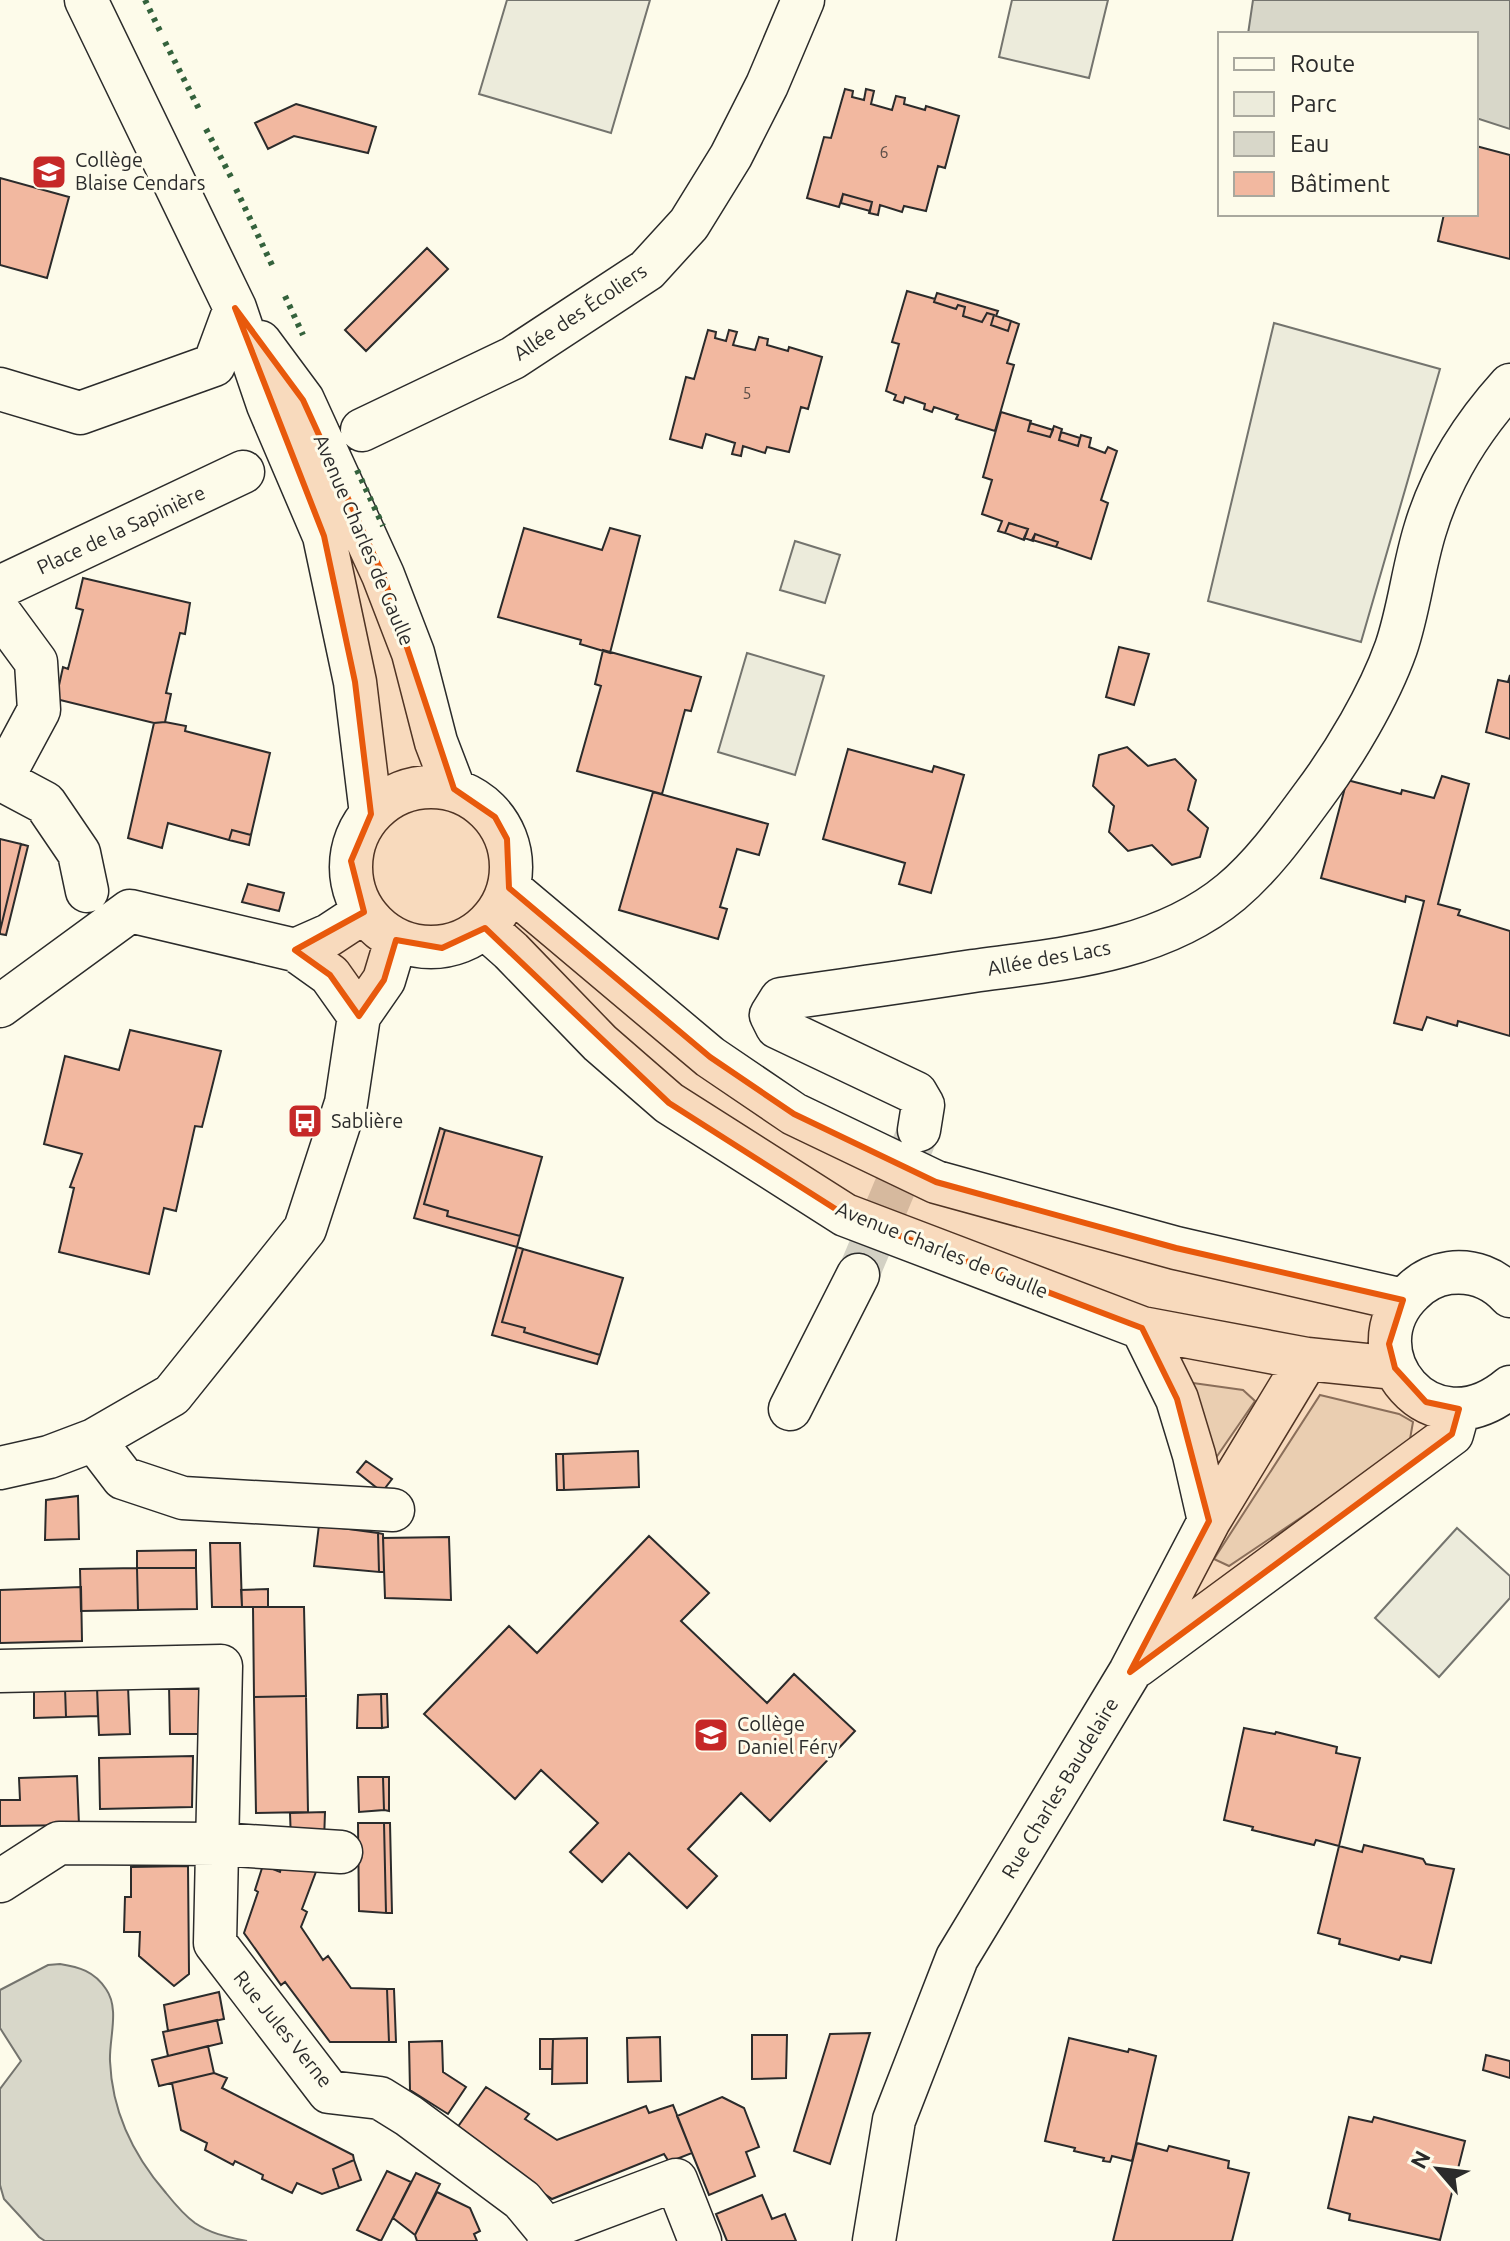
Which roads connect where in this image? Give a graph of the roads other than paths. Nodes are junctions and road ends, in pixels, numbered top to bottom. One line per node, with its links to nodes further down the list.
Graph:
1 (86, 0): 3 (street, Avenue Charles de Gaulle)
2 (803, 0): 6 (street, Allée des Écoliers)
3 (235, 308): 5 (street); 11 (street, Avenue Charles de Gaulle); 12 (street, Avenue Charles de Gaulle)
4 (1510, 385): 21 (street, Allée des Lacs)
5 (0, 389)
6 (362, 430)
7 (243, 472): 8 (street, Place de la Sapinière)
8 (0, 587)
9 (0, 613): 10 (street)
10 (1, 779): 14 (street)
11 (454, 789): 12 (street); 13 (street)
12 (371, 814): 15 (street)
13 (509, 888): 16 (street); 24 (street)
14 (87, 891)
15 (364, 912): 17 (street); 18 (street)
16 (485, 928): 17 (street); 25 (street, Avenue Charles de Gaulle)
17 (396, 940): 20 (street)
18 (295, 950): 19 (street); 20 (street)
19 (0, 1006)
20 (359, 1016): 30 (street)
21 (919, 1130)
22 (858, 1275): 29 (street)
23 (1507, 1290): 24 (street)
24 (1403, 1300): 27 (street)
25 (1142, 1328): 26 (street, Avenue Charles de Gaulle); 33 (street)
26 (1307, 1359): 27 (street, Avenue Charles de Gaulle); 33 (street, Rue Charles Baudelaire)
27 (1395, 1368): 28 (street)
28 (1493, 1402): 35 (street)
29 (790, 1409)
30 (94, 1440): 31 (street); 32 (street)
31 (0, 1468)
32 (393, 1510)
33 (1209, 1521): 35 (street, Rue Charles Baudelaire)
34 (0, 1671): 36 (street, Rue Jules Verne)
35 (1130, 1672): 41 (street, Rue Charles Baudelaire)
36 (218, 1844): 37 (street); 38 (street); 39 (street, Rue Jules Verne)
37 (341, 1852)
38 (0, 1881)
39 (548, 2235): 40 (street)
40 (700, 2241)
41 (874, 2241)

